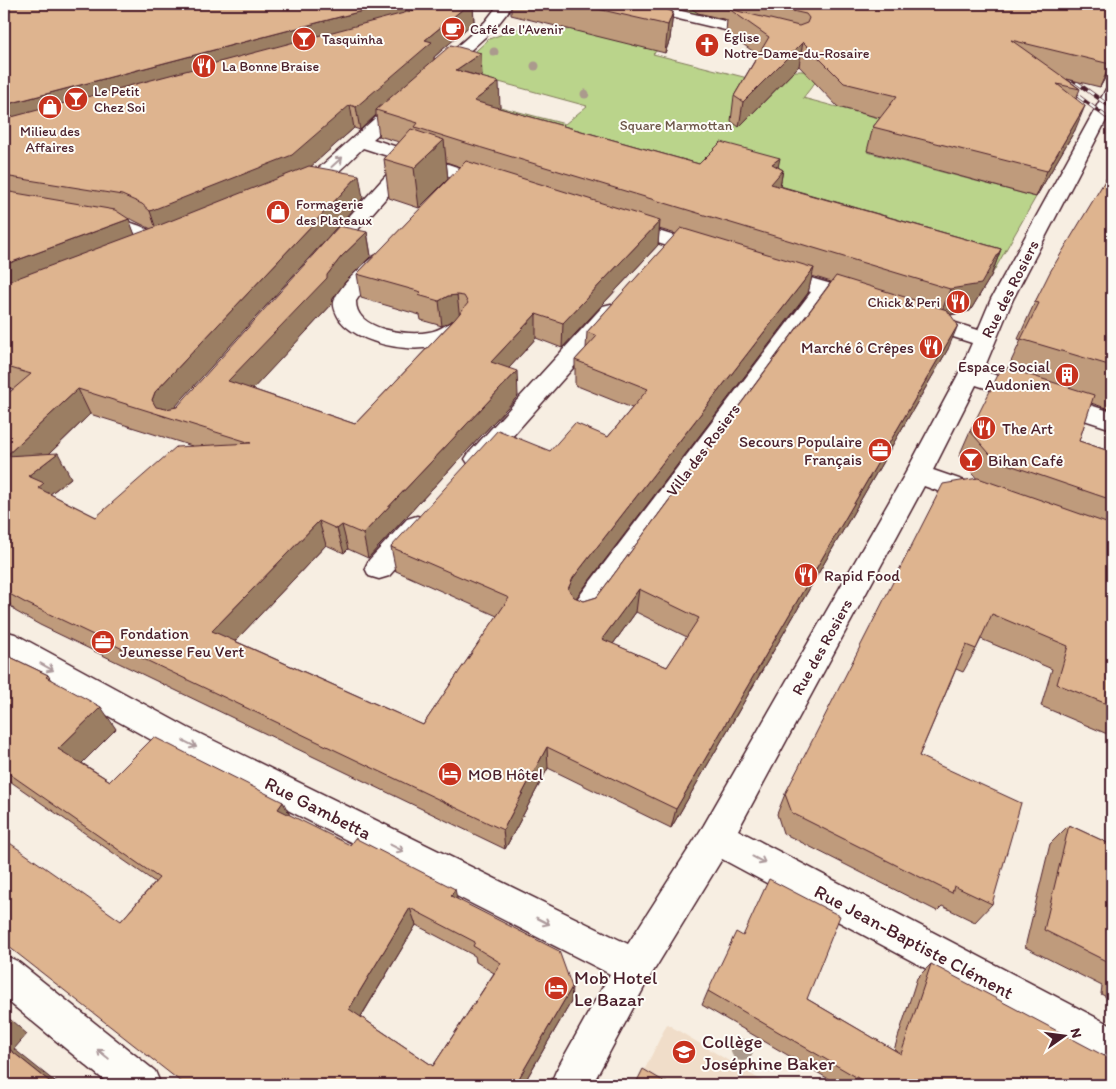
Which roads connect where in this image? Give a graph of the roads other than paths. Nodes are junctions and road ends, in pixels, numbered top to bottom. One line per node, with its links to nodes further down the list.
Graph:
1 (507, 4): 5 (street)
2 (633, 4): 3 (street)
3 (776, 37)
4 (1112, 93): 23 (street, Rue des Rosiers)
5 (361, 141): 6 (street); 8 (street, one-way to 5)
6 (411, 159): 7 (street); 17 (street)
7 (509, 190)
8 (282, 194)
9 (82, 219): 12 (street)
10 (601, 219): 11 (street)
11 (674, 242): 14 (street); 15 (street)
12 (156, 245)
13 (395, 246): 22 (street)
14 (728, 259)
15 (655, 262)
16 (756, 267): 18 (street)
17 (311, 271)
18 (824, 288): 20 (street); 31 (street, Villa des Rosiers)
19 (623, 298): 26 (street)
20 (878, 305)
21 (905, 314): 23 (street)
22 (457, 327)
23 (984, 338): 24 (street, Rue des Rosiers)
24 (970, 375): 25 (street); 27 (street, Rue des Rosiers)
25 (1112, 421)
26 (465, 473)
27 (918, 474): 28 (street); 33 (street, Rue des Rosiers)
28 (1004, 505)
29 (432, 509): 30 (street)
30 (379, 568)
31 (584, 611)
32 (4, 644): 34 (street, Rue Gambetta, one-way to 34)
33 (716, 837): 34 (street, Rue des Rosiers); 36 (street, Rue Jean-Baptiste Clément, one-way to 36)
34 (635, 967): 38 (street, Rue des Rosiers)
35 (4, 974): 37 (street, one-way to 35)
36 (1112, 1047)
37 (140, 1085)
38 (570, 1085)

